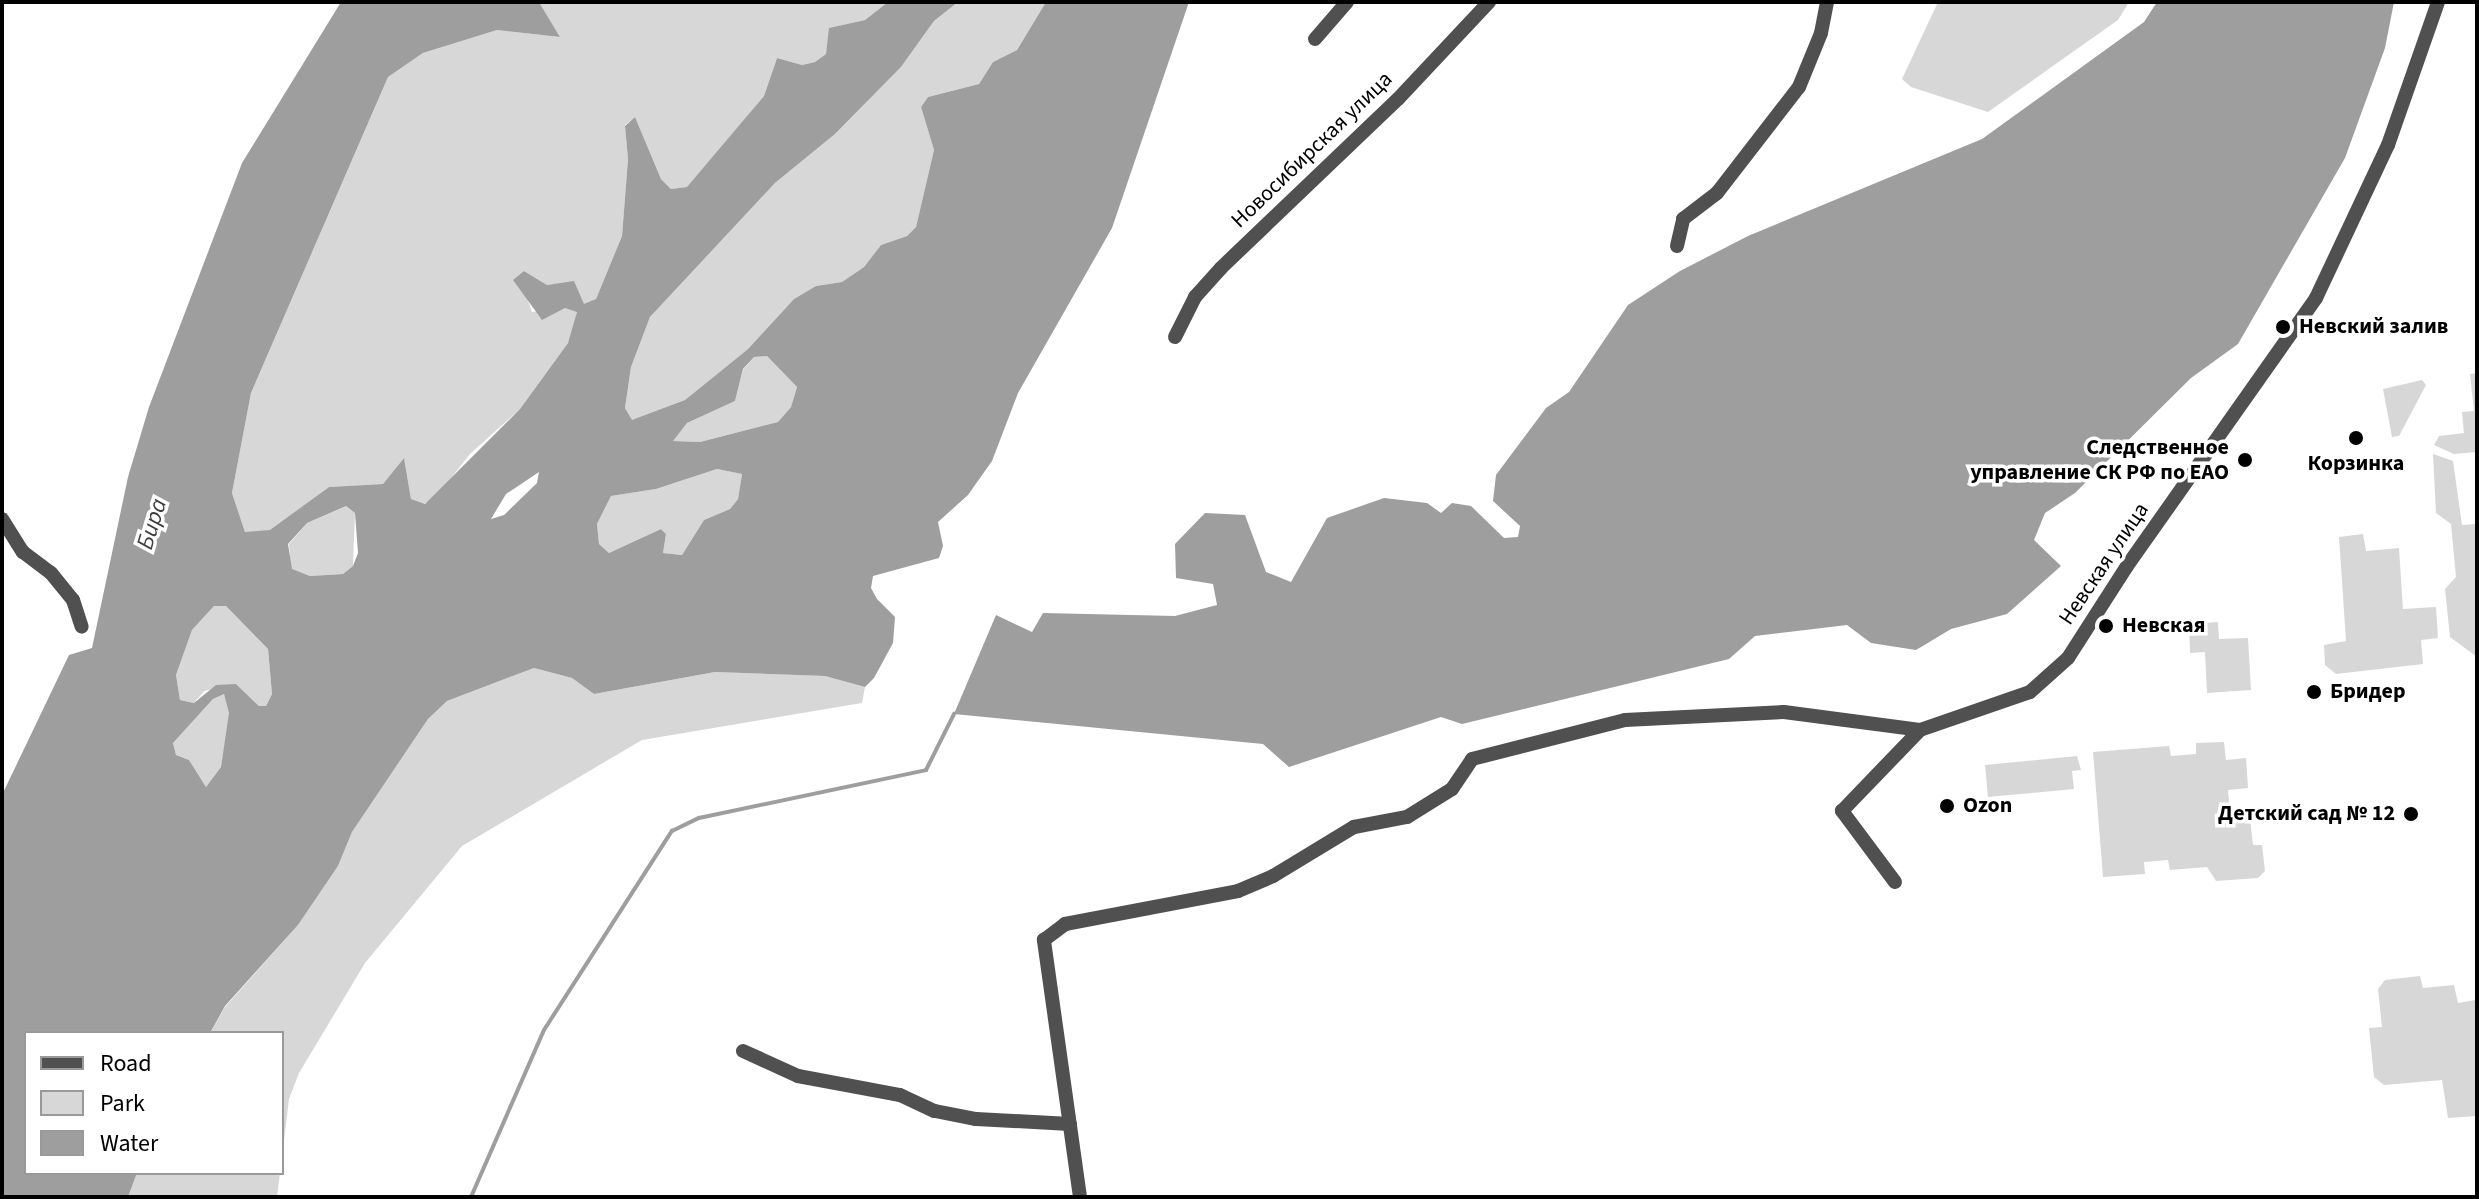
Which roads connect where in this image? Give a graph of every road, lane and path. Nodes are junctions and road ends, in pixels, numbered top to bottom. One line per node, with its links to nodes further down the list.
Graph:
1 (1347, 2): 5 (street)
2 (1489, 2): 7 (street, Новосибирская улица)
3 (1827, 2): 6 (street)
4 (2438, 2): 10 (street, Невская улица)
5 (1315, 39)
6 (1677, 246)
7 (1175, 337)
8 (2, 519): 9 (street)
9 (82, 627)
10 (1920, 730): 11 (street, Невская улица); 13 (street)
11 (1895, 882)
12 (743, 1051): 13 (street)
13 (1070, 1124): 14 (street)
14 (1080, 1197)

